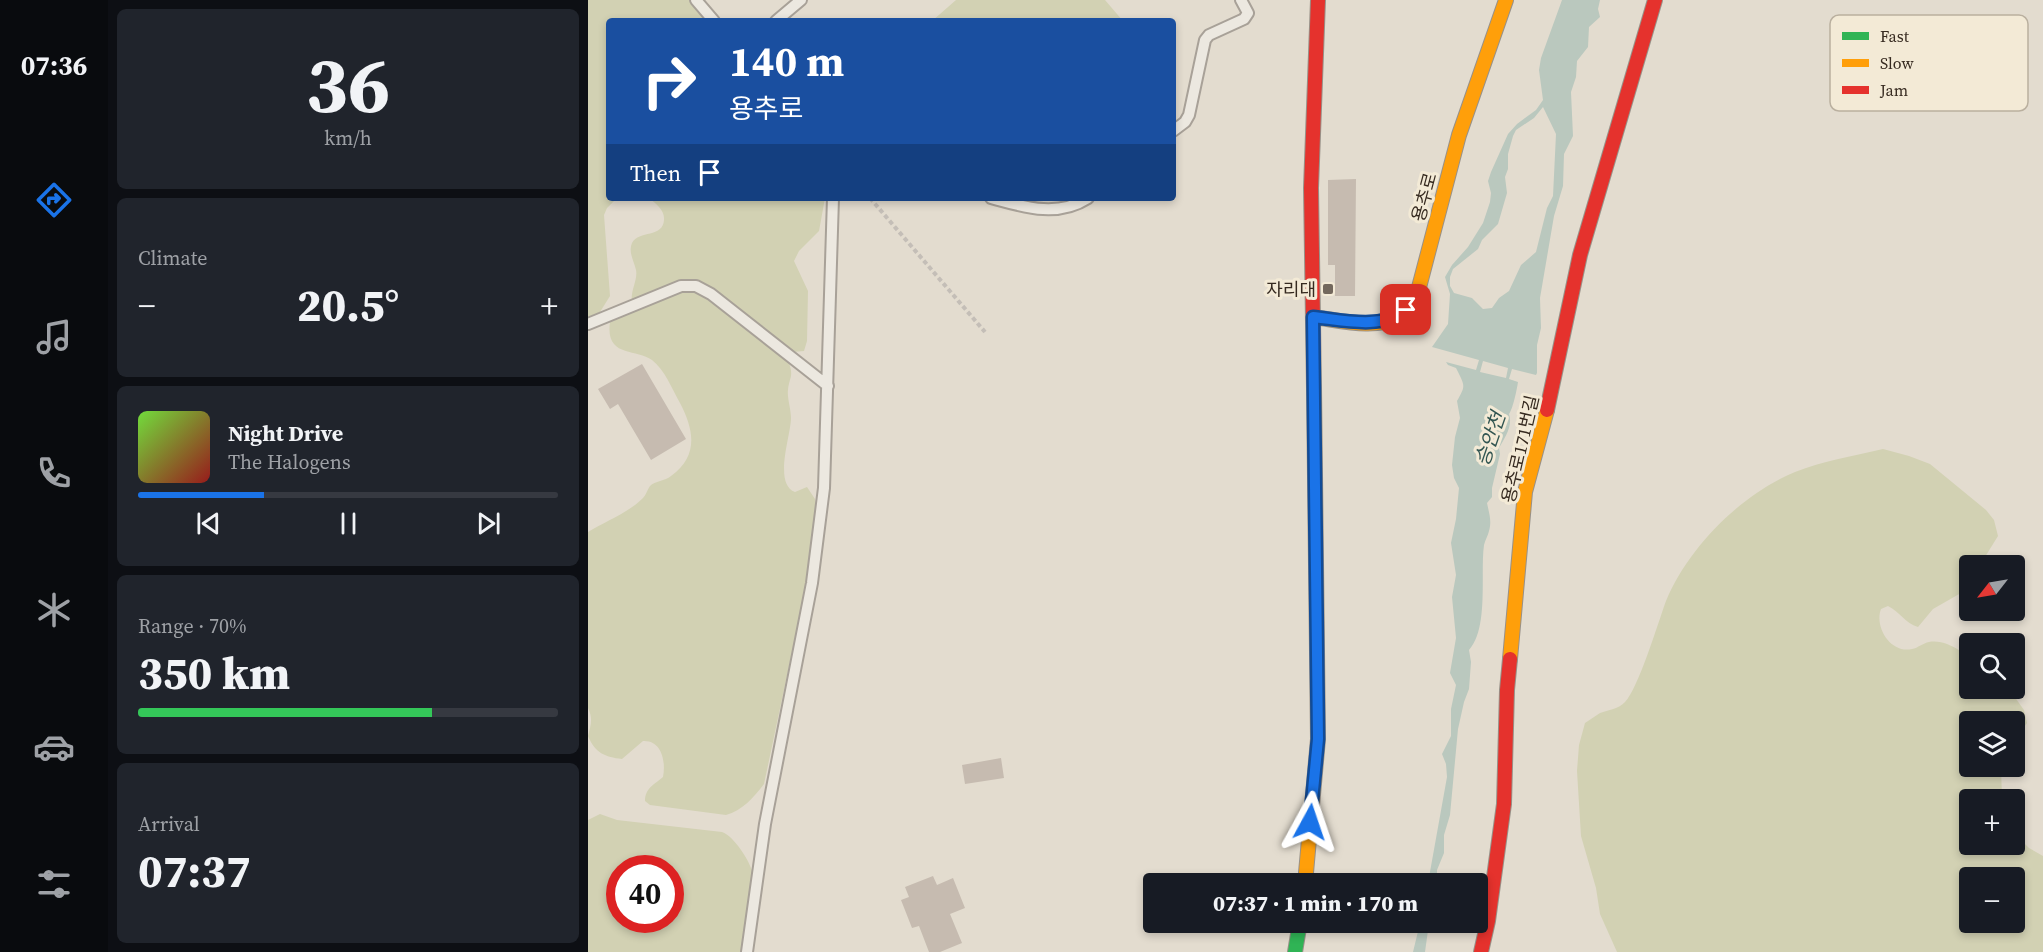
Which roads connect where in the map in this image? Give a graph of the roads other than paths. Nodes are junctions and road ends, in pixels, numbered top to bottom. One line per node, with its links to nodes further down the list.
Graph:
1 (696, 0): 7 (lane)
2 (801, 0): 8 (lane)
3 (1241, 0): 9 (lane)
4 (1318, 0): 13 (street)
5 (1506, 0): 13 (street, 용추로)
6 (1655, 0): 20 (street, 용추로171번길)
7 (711, 18)
8 (780, 18)
9 (1176, 129)
10 (833, 201): 15 (lane)
11 (1003, 201): 12 (lane)
12 (1082, 201)
13 (1313, 317): 16 (street)
14 (588, 324): 15 (lane)
15 (828, 386): 18 (lane)
16 (1306, 873)
17 (1298, 933): 19 (street)
18 (747, 952)
19 (1295, 952)
20 (1482, 952)

